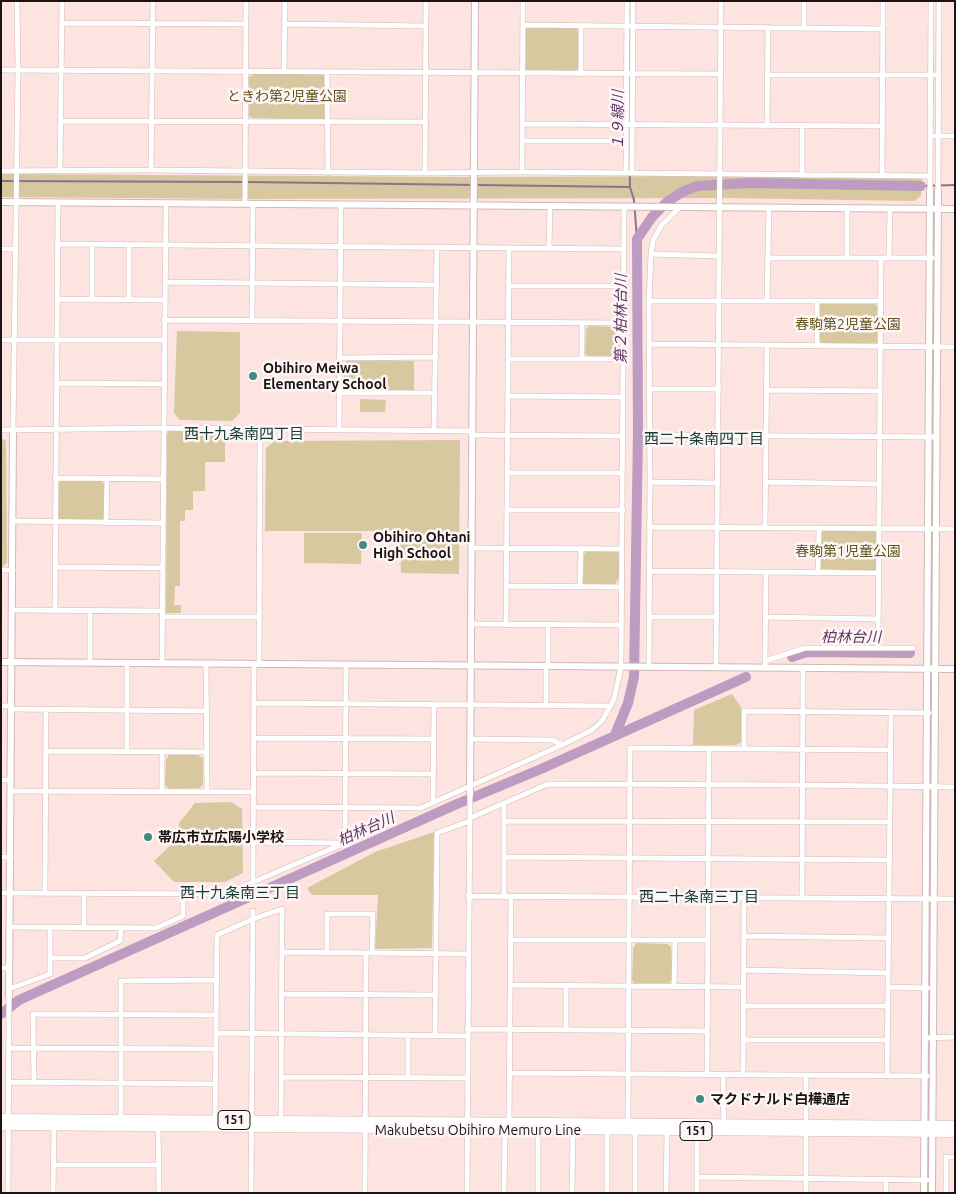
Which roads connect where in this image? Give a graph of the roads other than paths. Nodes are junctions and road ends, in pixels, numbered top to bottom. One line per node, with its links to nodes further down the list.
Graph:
1 (17, 1): 31 (street)
2 (62, 1): 16 (street)
3 (153, 1): 17 (street)
4 (246, 1): 18 (street)
5 (285, 1): 19 (street)
6 (426, 1): 21 (street)
7 (475, 1): 37 (street)
8 (523, 1): 20 (street)
9 (627, 1): 23 (street)
10 (633, 1): 24 (street)
11 (721, 1): 26 (street)
12 (804, 1): 27 (street)
13 (883, 1): 28 (street)
14 (931, 1): 45 (street)
15 (940, 1): 43 (street)
16 (62, 23): 17 (street); 30 (street)
17 (153, 23): 18 (street); 32 (street)
18 (246, 24): 33 (street)
19 (285, 24): 21 (street); 34 (street)
20 (523, 25): 22 (street); 38 (street)
21 (426, 26): 36 (street)
22 (581, 26): 23 (street); 39 (street)
23 (626, 27): 24 (street); 40 (street)
24 (633, 27): 26 (street); 40 (street)
25 (768, 27): 26 (street); 27 (street); 42 (street)
26 (721, 28): 41 (street)
27 (804, 28): 28 (street)
28 (882, 29): 44 (street)
29 (1, 70): 31 (street)
30 (62, 70): 31 (street); 32 (street); 47 (street)
31 (18, 71): 64 (street)
32 (152, 71): 33 (street); 46 (street)
33 (246, 72): 34 (street); 48 (street)
34 (284, 72): 35 (street)
35 (327, 72): 36 (street); 49 (street)
36 (426, 72): 37 (street); 50 (street)
37 (474, 72): 38 (street); 70 (street)
38 (523, 73): 39 (street); 51 (street)
39 (581, 74): 40 (street)
40 (630, 74): 41 (street); 52 (street)
41 (721, 74): 53 (street)
42 (768, 75): 44 (street); 54 (street)
43 (939, 75): 45 (street); 58 (street)
44 (882, 76): 45 (street); 56 (street)
45 (931, 76): 57 (street)
46 (152, 120): 47 (street); 48 (street); 62 (street)
47 (62, 121): 65 (street)
48 (246, 121): 49 (street); 66 (street)
49 (328, 122): 50 (street); 68 (street)
50 (426, 122): 69 (street)
51 (522, 124): 52 (street); 60 (street)
52 (629, 124): 53 (street); 61 (street); 71 (street)
53 (720, 124): 54 (street); 73 (street)
54 (766, 125): 55 (street)
55 (802, 126): 56 (street); 72 (street)
56 (882, 126): 74 (street)
57 (931, 136): 58 (street); 75 (street)
58 (939, 136): 59 (street); 77 (street)
59 (955, 136)
60 (522, 140): 61 (street); 67 (street)
61 (626, 141): 71 (street)
62 (151, 170): 65 (street); 66 (street)
63 (1, 171): 64 (street)
64 (16, 171): 65 (street); 79 (street)
65 (60, 171)
66 (245, 172): 68 (street); 81 (street)
67 (522, 172): 70 (street); 71 (street)
68 (328, 173): 69 (street)
69 (425, 173): 70 (street)
70 (474, 173): 85 (street)
71 (629, 173): 73 (street)
72 (802, 175): 73 (street); 74 (street)
73 (720, 176): 89 (street)
74 (882, 176): 75 (street)
75 (930, 178): 76 (street)
76 (930, 191): 93 (street)
77 (938, 191): 94 (street)
78 (1, 202): 79 (street)
79 (16, 202): 80 (street); 107 (street)
80 (58, 203): 82 (street); 96 (street)
81 (245, 203): 82 (street); 83 (street)
82 (166, 204): 99 (street)
83 (253, 204): 84 (street); 100 (street)
84 (341, 204): 85 (street); 101 (street)
85 (473, 205): 86 (street); 103 (street)
86 (550, 206): 87 (street); 105 (street)
87 (624, 207): 88 (street); 108 (street)
88 (676, 207): 89 (street); 109 (street)
89 (720, 207): 90 (street); 110 (street)
90 (769, 207): 91 (street); 112 (street)
91 (847, 208): 92 (street); 111 (street)
92 (890, 209): 93 (street); 114 (street)
93 (930, 209): 94 (street); 115 (street)
94 (938, 209): 95 (street); 115 (street)
95 (955, 209)
96 (57, 244): 97 (street); 122 (street)
97 (92, 245): 98 (street); 123 (street)
98 (129, 245): 99 (street); 124 (street)
99 (165, 245): 100 (street); 116 (street)
100 (253, 245): 101 (street); 117 (street)
101 (341, 246): 102 (street); 118 (street)
102 (437, 247): 103 (street); 119 (street)
103 (472, 248): 104 (street); 135 (street)
104 (509, 248): 105 (street); 120 (street)
105 (550, 248): 108 (street)
106 (1, 249): 107 (street)
107 (14, 249): 140 (street)
108 (624, 249): 121 (street)
109 (651, 254): 110 (street); 126 (street)
110 (720, 256): 127 (street)
111 (846, 257): 112 (street); 113 (street)
112 (767, 258): 128 (street)
113 (881, 258): 114 (street); 130 (street)
114 (889, 258): 115 (street)
115 (934, 258): 148 (street); 149 (street)
116 (165, 282): 117 (street); 125 (street)
117 (252, 282): 118 (street); 132 (street)
118 (340, 283): 119 (street); 133 (street)
119 (436, 284): 134 (street)
120 (509, 286): 121 (street); 136 (street)
121 (623, 286): 138 (street)
122 (57, 299): 123 (street); 141 (street)
123 (92, 299): 124 (street)
124 (129, 300): 125 (street)
125 (165, 300): 131 (street)
126 (649, 301): 127 (street); 143 (street)
127 (719, 301): 128 (street); 144 (street)
128 (766, 301): 129 (street)
129 (818, 301): 130 (street); 146 (street)
130 (880, 301): 147 (street)
131 (164, 320): 132 (street); 142 (street)
132 (252, 320): 133 (street)
133 (341, 321): 134 (street); 152 (street)
134 (437, 322): 135 (street); 151 (street)
135 (472, 322): 136 (street); 173 (street)
136 (509, 322): 137 (street); 153 (street)
137 (582, 323): 138 (street); 154 (street)
138 (623, 323): 155 (street)
139 (1, 340): 140 (street)
140 (14, 340): 141 (street); 170 (street)
141 (56, 340): 142 (street); 156 (street)
142 (164, 340): 157 (street)
143 (650, 344): 144 (street); 158 (street)
144 (719, 345): 145 (street); 159 (street)
145 (767, 345): 146 (street); 160 (street)
146 (817, 346): 147 (street)
147 (880, 346): 148 (street); 161 (street)
148 (929, 347): 149 (street); 180 (street)
149 (937, 347): 150 (street); 181 (street)
150 (955, 347)
151 (436, 357): 152 (street); 163 (street)
152 (340, 358): 162 (street)
153 (509, 359): 154 (street); 164 (street)
154 (582, 359): 155 (street)
155 (623, 359): 165 (street)
156 (56, 383): 157 (street); 172 (street)
157 (164, 384): 166 (street)
158 (650, 389): 159 (street); 175 (street)
159 (719, 389): 177 (street)
160 (767, 390): 161 (street); 178 (street)
161 (880, 391): 179 (street)
162 (340, 393): 163 (street); 168 (street)
163 (435, 394): 171 (street)
164 (508, 396): 165 (street); 174 (street)
165 (622, 397): 176 (street)
166 (164, 428): 167 (street); 172 (street); 186 (street)
167 (260, 429): 168 (street); 225 (street)
168 (339, 429): 171 (street)
169 (1, 430): 170 (street)
170 (13, 430): 172 (street); 193 (street)
171 (434, 430): 173 (street)
172 (56, 431): 184 (street)
173 (471, 433): 174 (street); 205 (street)
174 (508, 435): 176 (street); 182 (street)
175 (650, 435): 177 (street); 187 (street)
176 (622, 436): 183 (street)
177 (719, 436): 178 (street); 189 (street)
178 (766, 437): 179 (street); 188 (street)
179 (879, 437): 180 (street); 190 (street)
180 (928, 437): 181 (street); 202 (street)
181 (937, 437): 203 (street)
182 (508, 473): 183 (street); 191 (street)
183 (622, 473): 192 (street)
184 (55, 478): 185 (street); 194 (street)
185 (107, 479): 186 (street); 195 (street)
186 (164, 480): 196 (street)
187 (650, 482): 189 (street); 197 (street)
188 (766, 482): 190 (street); 199 (street)
189 (718, 483): 198 (street)
190 (879, 484): 201 (street)
191 (508, 510): 192 (street); 206 (street)
192 (623, 510): 208 (street)
193 (12, 521): 194 (street); 212 (street)
194 (54, 522): 195 (street); 209 (street)
195 (106, 523): 196 (street)
196 (163, 523): 210 (street)
197 (649, 527): 198 (street); 213 (street)
198 (718, 527): 199 (street); 214 (street)
199 (765, 527): 200 (street)
200 (819, 528): 201 (street); 216 (street)
201 (878, 529): 202 (street); 217 (street)
202 (928, 529): 203 (street); 251 (street)
203 (936, 529): 204 (street); 252 (street)
204 (955, 529)
205 (471, 548): 206 (street); 230 (street)
206 (508, 548): 207 (street); 218 (street)
207 (581, 549): 208 (street); 219 (street)
208 (622, 549): 220 (street)
209 (54, 567): 210 (street); 222 (street)
210 (163, 568): 224 (street)
211 (1, 570): 212 (street)
212 (13, 570): 221 (street)
213 (649, 571): 214 (street); 226 (street)
214 (717, 572): 215 (street); 227 (street)
215 (766, 572): 216 (street); 228 (street)
216 (818, 572): 217 (street)
217 (878, 573): 229 (street)
218 (507, 586): 219 (street); 231 (street)
219 (580, 586): 220 (street)
220 (622, 586): 233 (street)
221 (12, 610): 222 (street); 237 (street)
222 (55, 610): 223 (street)
223 (90, 611): 224 (street); 238 (street)
224 (163, 614): 225 (street); 240 (street)
225 (260, 617): 242 (street)
226 (649, 617): 227 (street); 248 (street)
227 (717, 617): 249 (street)
228 (765, 617): 229 (street); 243 (street)
229 (878, 619): 234 (street)
230 (470, 624): 231 (street); 245 (street)
231 (506, 624): 232 (street)
232 (548, 625): 233 (street); 246 (street)
233 (621, 625): 247 (street)
234 (878, 648): 235 (street); 243 (street)
235 (913, 648)
236 (1, 662): 237 (street)
237 (12, 663): 238 (street); 261 (street)
238 (90, 663): 239 (street)
239 (127, 663): 240 (street); 263 (street)
240 (162, 663): 241 (street)
241 (206, 663): 242 (street); 264 (street)
242 (256, 664): 244 (street); 254 (street)
243 (765, 664): 249 (street); 250 (street)
244 (346, 665): 245 (street); 255 (street)
245 (470, 665): 246 (street); 257 (street)
246 (547, 665): 247 (street); 258 (street)
247 (621, 666): 248 (street); 260 (street)
248 (645, 667): 249 (street)
249 (716, 667)
250 (803, 668): 251 (street); 265 (street)
251 (927, 669): 252 (street); 267 (street)
252 (935, 669): 253 (street); 268 (street)
253 (955, 669)
254 (254, 703): 255 (street); 269 (street)
255 (346, 703): 256 (street); 270 (street)
256 (434, 704): 257 (street); 271 (street)
257 (470, 705): 258 (street); 272 (street)
258 (546, 705): 260 (street)
259 (1, 706): 261 (street)
260 (611, 706): 273 (street)
261 (11, 708): 262 (street); 286 (street)
262 (46, 709): 263 (street); 278 (street)
263 (127, 710): 264 (street); 279 (street)
264 (207, 711): 281 (street)
265 (803, 712): 266 (street); 275 (street); 276 (street)
266 (891, 713): 267 (street); 277 (street)
267 (926, 713): 268 (street); 292 (street)
268 (935, 713): 293 (street)
269 (254, 738): 270 (street); 282 (street)
270 (346, 739): 271 (street); 283 (street)
271 (434, 739): 284 (street)
272 (470, 739): 273 (street); 290 (street)
273 (562, 745): 290 (street)
274 (709, 748): 275 (street); 287 (street); 288 (street)
275 (744, 748): 276 (street)
276 (803, 748): 277 (street); 289 (street)
277 (890, 750): 291 (street)
278 (46, 751): 279 (street); 296 (street)
279 (127, 752): 280 (street)
280 (162, 752): 281 (street); 297 (street)
281 (207, 752): 298 (street)
282 (254, 772): 283 (street); 299 (street)
283 (346, 773): 284 (street); 304 (street)
284 (434, 774): 301 (street)
285 (1, 780): 286 (street)
286 (11, 780): 295 (street)
287 (630, 784): 288 (street); 302 (street); 307 (street)
288 (709, 785): 289 (street); 308 (street)
289 (803, 785): 291 (street); 310 (street)
290 (470, 786): 300 (street); 301 (street)
291 (890, 786): 292 (street); 309 (street)
292 (927, 786): 293 (street); 335 (street)
293 (934, 787): 294 (street); 336 (street)
294 (955, 788)
295 (11, 791): 296 (street); 314 (street)
296 (46, 791): 297 (street); 323 (street)
297 (162, 792): 298 (street)
298 (207, 792): 299 (street)
299 (254, 792): 303 (street)
300 (470, 794): 305 (street)
301 (433, 802): 304 (street)
302 (504, 804): 305 (street); 306 (street)
303 (254, 807): 304 (street); 311 (street)
304 (346, 808): 312 (street)
305 (470, 819): 326 (street); 352 (street)
306 (505, 821): 307 (street); 315 (street)
307 (630, 821): 308 (street); 316 (street)
308 (709, 822): 310 (street); 317 (street)
309 (890, 822): 310 (street); 319 (street)
310 (803, 823): 318 (street)
311 (254, 842): 312 (street); 320 (street)
312 (345, 843): 320 (street)
313 (1, 857): 314 (street)
314 (10, 857): 322 (street)
315 (504, 857): 316 (street); 327 (street)
316 (630, 858): 317 (street); 329 (street)
317 (708, 859): 318 (street); 330 (street)
318 (802, 859): 319 (street); 332 (street)
319 (889, 860): 333 (street)
320 (252, 882): 325 (street)
321 (1, 893): 322 (street)
322 (10, 893): 323 (street); 339 (street)
323 (45, 893): 324 (street)
324 (84, 894): 325 (street); 341 (street)
325 (183, 895): 342 (street)
326 (468, 896): 327 (street); 353 (street)
327 (504, 896): 328 (street)
328 (511, 897): 329 (street); 345 (street)
329 (630, 897): 330 (street); 346 (street)
330 (708, 898): 331 (street); 348 (street)
331 (744, 898): 332 (street); 343 (street)
332 (802, 899): 333 (street)
333 (889, 899): 335 (street); 344 (street)
334 (955, 899): 336 (street)
335 (926, 900): 336 (street); 367 (street)
336 (934, 900): 368 (street)
337 (253, 911): 338 (street)
338 (253, 919): 349 (street); 359 (street); 383 (street)
339 (10, 927): 340 (street); 356 (street)
340 (50, 927): 341 (street); 354 (street)
341 (84, 927): 342 (street)
342 (121, 928): 354 (street)
343 (744, 936): 344 (street); 357 (street)
344 (888, 938): 358 (street)
345 (511, 940): 346 (street); 360 (street)
346 (629, 940): 347 (street); 362 (street)
347 (675, 940): 348 (street); 363 (street)
348 (707, 940): 364 (street)
349 (282, 952): 350 (street); 370 (street)
350 (327, 953): 351 (street); 351 (street)
351 (369, 953): 352 (street); 371 (street)
352 (435, 954): 353 (street); 372 (street)
353 (468, 954): 377 (street)
354 (50, 958): 369 (street)
355 (1, 968): 356 (street)
356 (10, 968): 369 (street)
357 (744, 970): 358 (street); 365 (street)
358 (888, 973): 366 (street)
359 (216, 980): 375 (street); 376 (street)
360 (510, 985): 361 (street); 378 (street)
361 (566, 985): 362 (street); 379 (street)
362 (629, 985): 363 (street); 380 (street)
363 (674, 986): 364 (street)
364 (707, 986): 365 (street); 381 (street)
365 (744, 987): 373 (street)
366 (888, 987): 367 (street); 374 (street)
367 (925, 988): 368 (street); 390 (street)
368 (933, 988): 391 (street)
369 (9, 992): 394 (street)
370 (282, 994): 371 (street); 384 (street)
371 (366, 994): 372 (street); 385 (street)
372 (435, 995): 387 (street)
373 (743, 1006): 374 (street); 392 (street)
374 (888, 1006): 393 (street)
375 (120, 1015): 376 (street); 395 (street); 396 (street)
376 (216, 1015): 382 (street)
377 (467, 1029): 378 (street); 388 (street)
378 (510, 1029): 379 (street); 398 (street)
379 (566, 1030): 380 (street)
380 (629, 1030): 381 (street); 399 (street)
381 (707, 1031): 400 (street)
382 (216, 1033): 383 (street); 397 (street)
383 (252, 1034): 384 (street); 422 (street)
384 (282, 1034): 385 (street); 408 (street)
385 (366, 1035): 386 (street); 403 (street)
386 (408, 1035): 387 (street); 409 (street)
387 (435, 1036): 388 (street)
388 (467, 1036): 410 (street)
389 (955, 1037): 391 (street)
390 (925, 1038): 391 (street); 406 (street)
391 (933, 1038): 407 (street)
392 (743, 1040): 393 (street); 402 (street)
393 (888, 1040): 405 (street)
394 (9, 1048): 395 (street); 411 (street)
395 (34, 1048): 396 (street); 412 (street)
396 (120, 1049): 397 (street); 413 (street)
397 (216, 1049): 414 (street)
398 (510, 1073): 399 (street); 417 (street)
399 (628, 1074): 400 (street); 429 (street)
400 (707, 1075): 401 (street)
401 (723, 1075): 402 (street); 428 (street)
402 (743, 1075): 404 (street)
403 (366, 1076): 408 (street); 409 (street); 424 (street)
404 (806, 1076): 405 (street); 430 (street)
405 (887, 1076): 406 (street)
406 (924, 1076): 407 (street); 431 (street)
407 (933, 1076): 431 (street)
408 (282, 1077): 423 (street)
409 (408, 1077): 410 (street)
410 (467, 1078): 425 (street)
411 (9, 1082): 412 (street); 415 (street)
412 (34, 1082): 413 (street)
413 (120, 1083): 414 (street); 419 (street)
414 (216, 1084): 421 (street)
415 (5, 1122): 416 (main road, Makubetsu Obihiro Memuro Line / 151); 446 (street)
416 (54, 1122): 419 (main road, Makubetsu Obihiro Memuro Line / 151); 439 (street)
417 (509, 1122): 418 (main road, Makubetsu Obihiro Memuro Line / 151); 425 (main road, Makubetsu Obihiro Memuro Line / 151); 432 (street)
418 (538, 1122): 429 (main road, Makubetsu Obihiro Memuro Line / 151); 434 (street)
419 (121, 1123): 420 (main road, Makubetsu Obihiro Memuro Line / 151)
420 (158, 1123): 421 (main road, Makubetsu Obihiro Memuro Line / 151); 440 (street)
421 (215, 1124): 422 (main road, Makubetsu Obihiro Memuro Line / 151)
422 (252, 1124): 423 (main road, Makubetsu Obihiro Memuro Line / 151); 449 (street)
423 (281, 1124): 424 (main road, Makubetsu Obihiro Memuro Line / 151)
424 (366, 1125): 425 (main road, Makubetsu Obihiro Memuro Line / 151); 450 (street)
425 (467, 1125): 432 (main road, Makubetsu Obihiro Memuro Line / 151); 451 (street)
426 (955, 1125): 431 (main road, Makubetsu Obihiro Memuro Line / 151)
427 (697, 1127): 428 (main road, Makubetsu Obihiro Memuro Line / 151); 429 (main road, Makubetsu Obihiro Memuro Line / 151); 436 (main road, Makubetsu Obihiro Memuro Line / 151); 441 (street)
428 (724, 1127): 430 (main road, Makubetsu Obihiro Memuro Line / 151)
429 (630, 1128): 435 (main road, Makubetsu Obihiro Memuro Line / 151); 436 (main road, Makubetsu Obihiro Memuro Line / 151); 456 (street)
430 (806, 1128): 431 (main road, Makubetsu Obihiro Memuro Line / 151); 442 (street)
431 (929, 1128): 437 (main road, Makubetsu Obihiro Memuro Line / 151); 444 (street); 445 (street)
432 (505, 1130): 434 (main road, Makubetsu Obihiro Memuro Line / 151); 452 (street)
433 (573, 1130): 434 (main road, Makubetsu Obihiro Memuro Line / 151); 435 (main road, Makubetsu Obihiro Memuro Line / 151); 454 (street)
434 (538, 1131): 453 (street)
435 (607, 1131): 455 (street)
436 (667, 1132): 457 (street)
437 (955, 1133)
438 (955, 1157): 463 (street)
439 (54, 1165): 440 (street); 447 (street)
440 (158, 1165): 448 (street)
441 (697, 1177): 442 (street); 458 (street)
442 (806, 1179): 443 (street); 459 (street)
443 (886, 1179): 444 (street); 460 (street)
444 (924, 1179): 445 (street); 461 (street)
445 (932, 1180): 462 (street)
446 (8, 1193)
447 (54, 1193)
448 (158, 1193)
449 (251, 1193)
450 (365, 1193)
451 (467, 1193)
452 (504, 1193)
453 (538, 1193)
454 (572, 1193)
455 (607, 1193)
456 (635, 1193)
457 (666, 1193)
458 (697, 1193)
459 (806, 1193)
460 (886, 1193)
461 (924, 1193)
462 (932, 1193)
463 (946, 1193)

